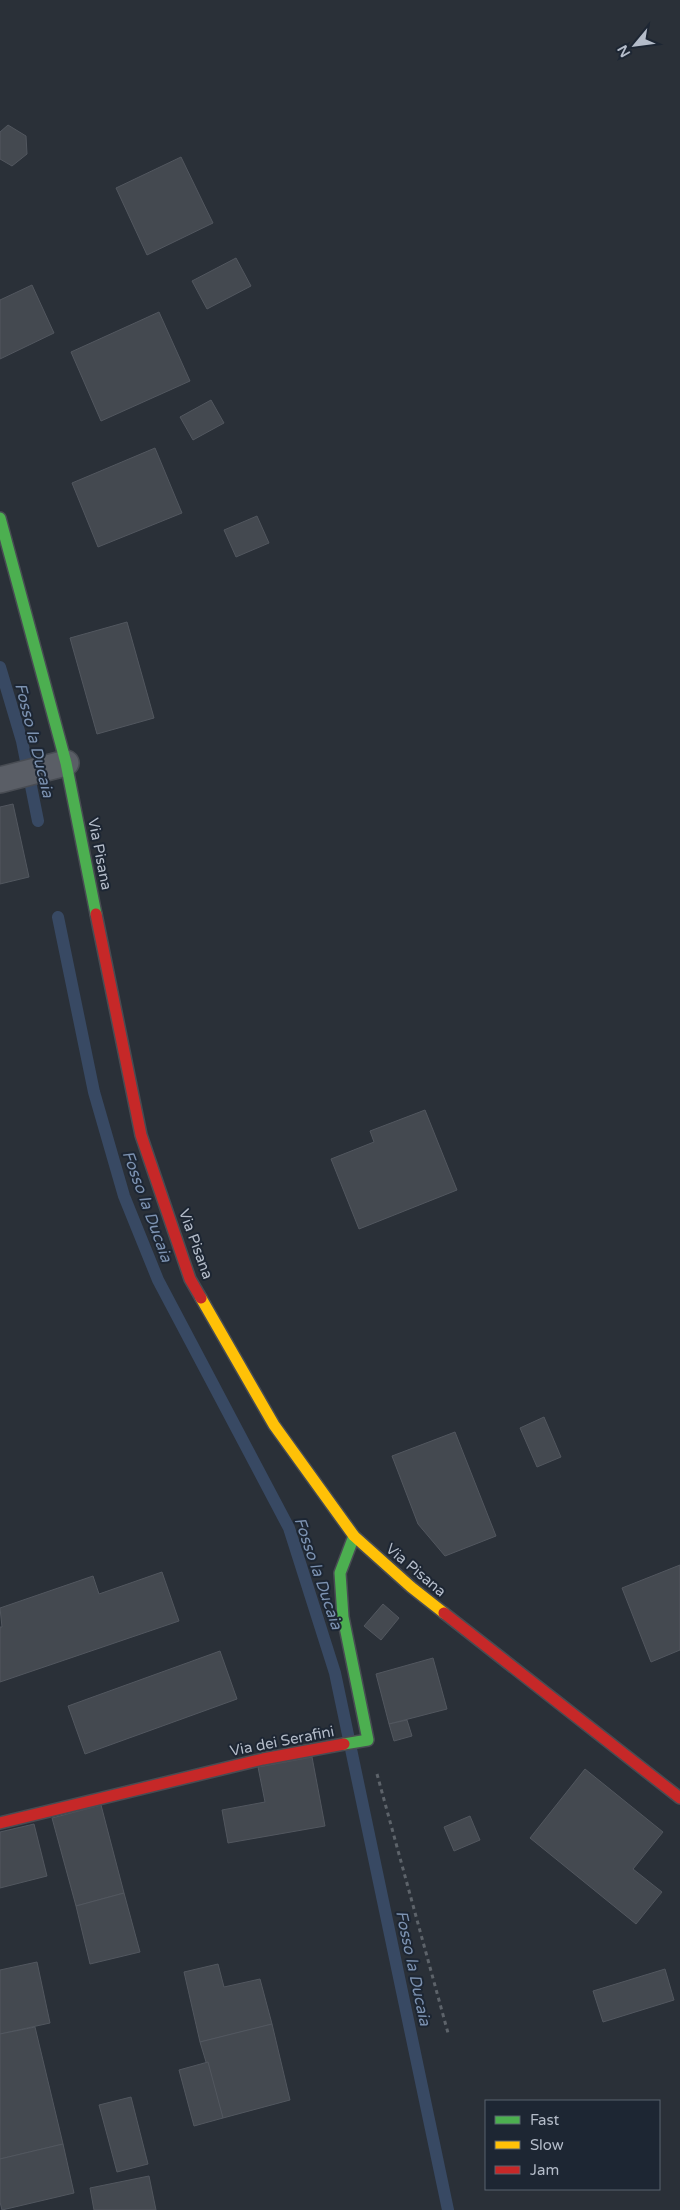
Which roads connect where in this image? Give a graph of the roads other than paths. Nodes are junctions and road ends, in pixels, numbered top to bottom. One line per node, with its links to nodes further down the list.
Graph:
1 (0, 518): 2 (main road, Via Pisana)
2 (57, 765): 3 (lane); 4 (main road, Via Pisana)
3 (4, 779)
4 (354, 1536): 5 (main road, Via Pisana); 6 (main road, Via dei Serafini)
5 (680, 1798)
6 (0, 1823)

